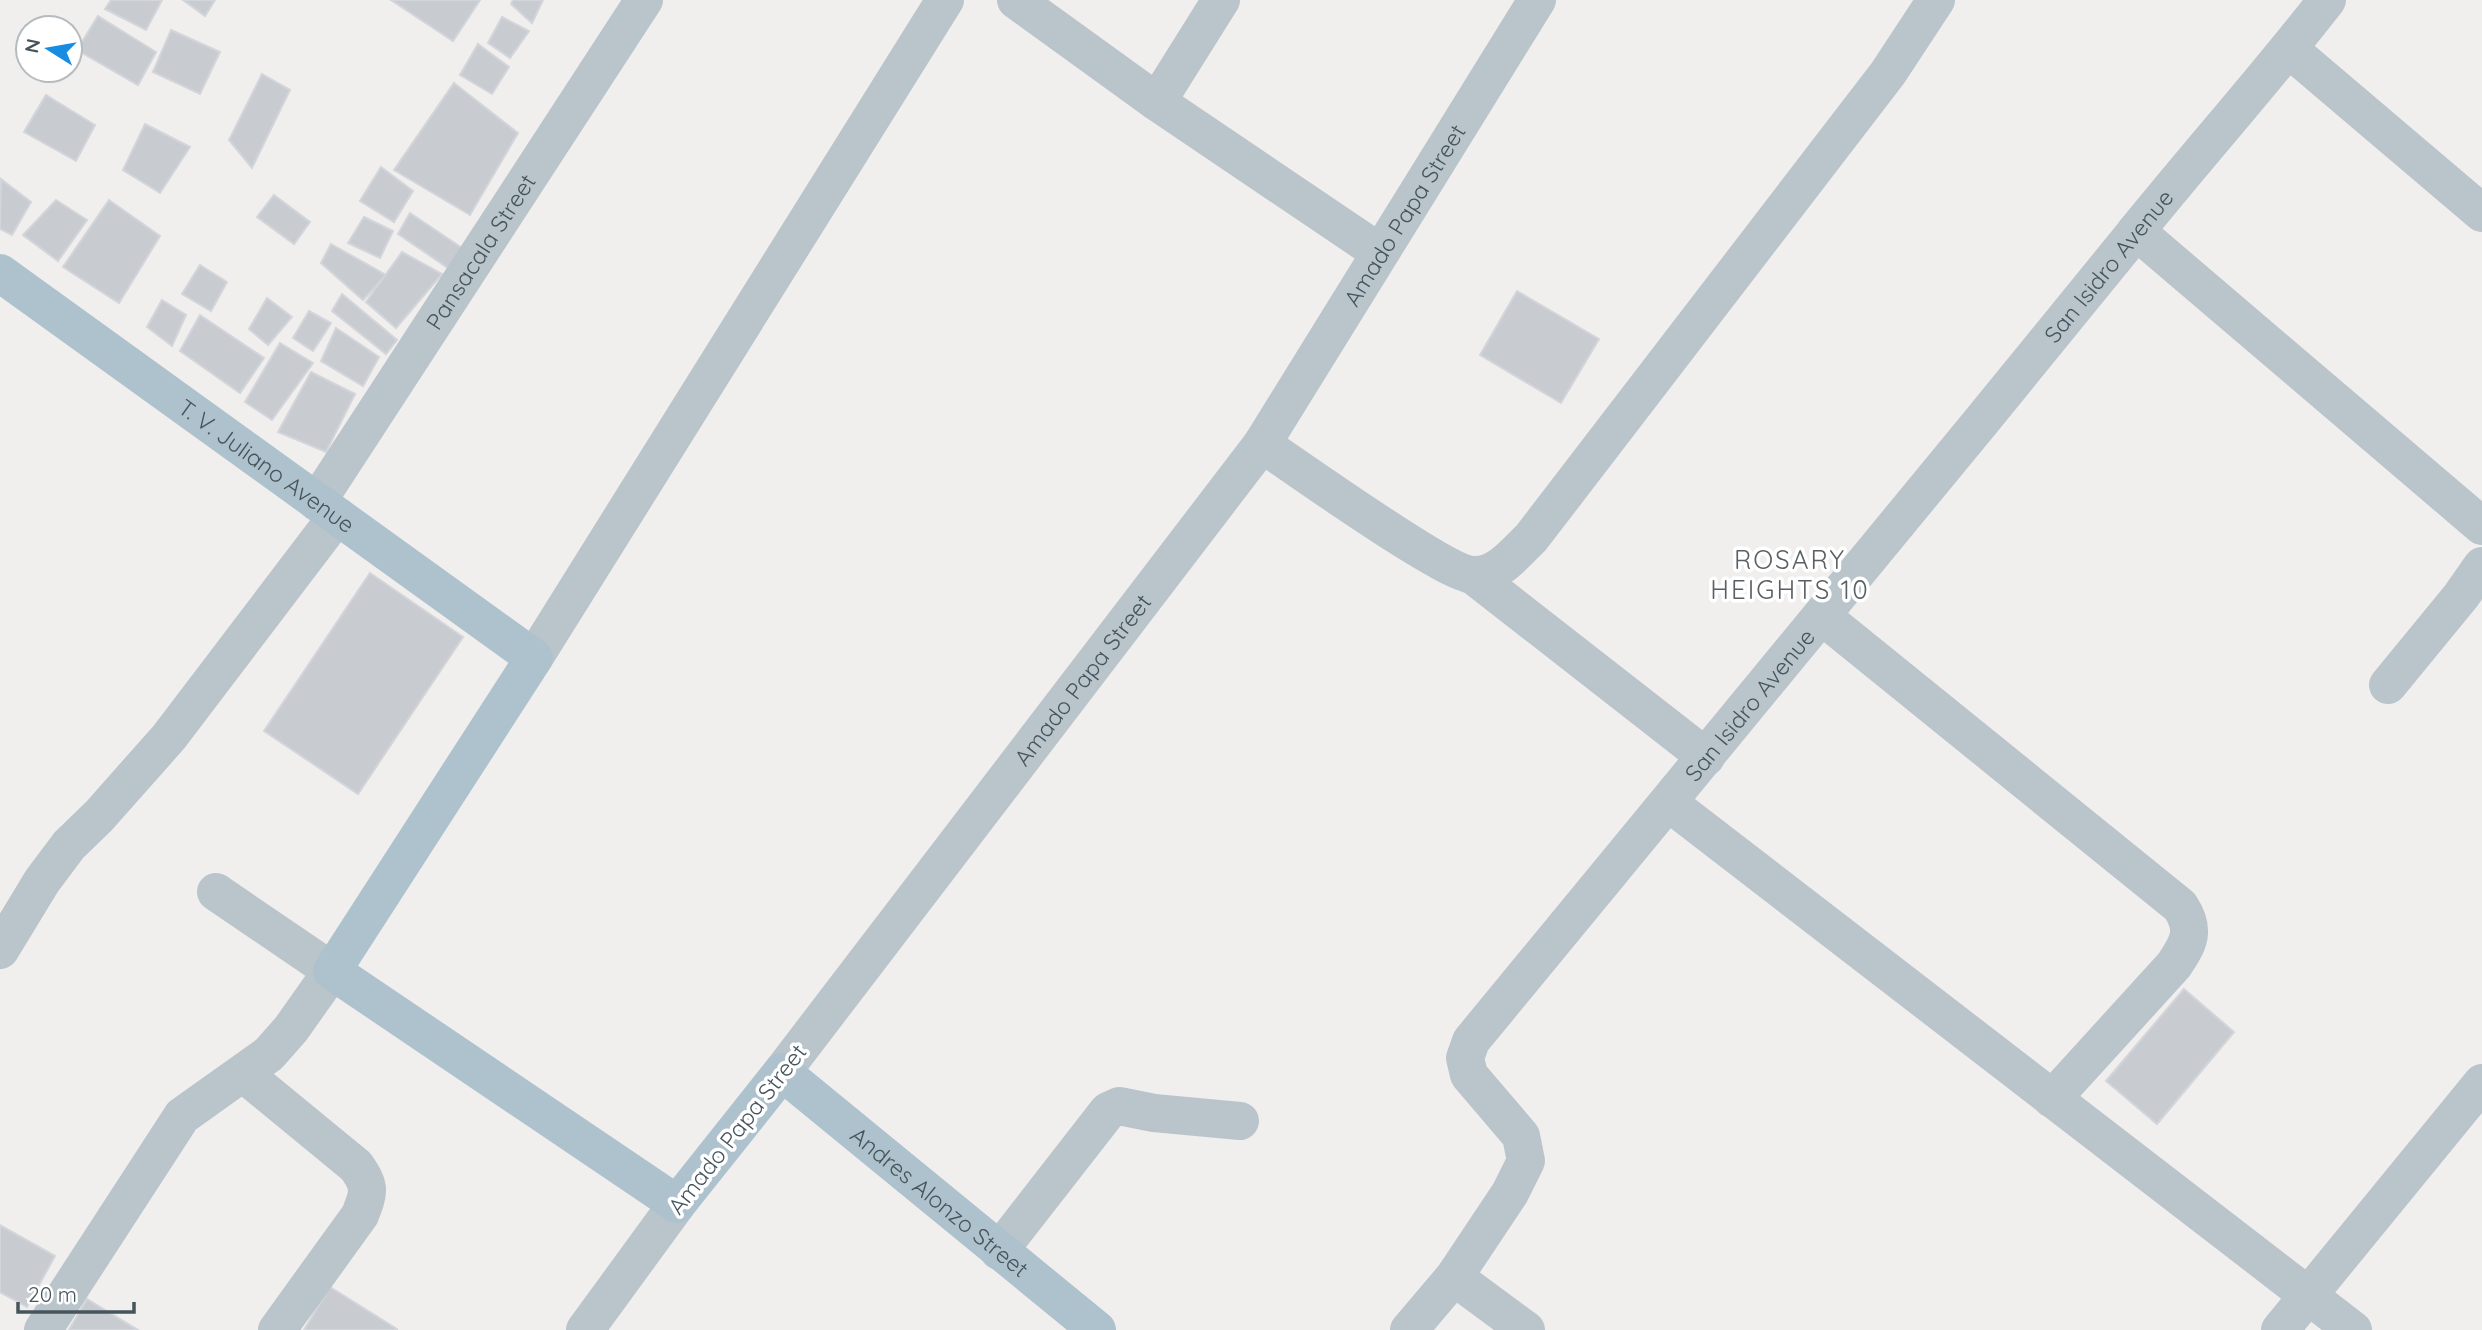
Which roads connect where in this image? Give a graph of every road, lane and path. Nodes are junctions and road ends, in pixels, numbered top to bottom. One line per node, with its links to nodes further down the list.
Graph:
1 (644, 0): 15 (street, Pansacala Street)
2 (946, 0): 20 (street)
3 (1016, 0): 9 (street)
4 (1221, 0): 9 (street)
5 (1537, 0): 12 (street, Amado Papa Street)
6 (1936, 0): 18 (street)
7 (2327, 0): 8 (street, San Isidro Avenue)
8 (2289, 50): 10 (street); 11 (street, San Isidro Avenue)
9 (1157, 102): 12 (street)
10 (2482, 213)
11 (2136, 231): 16 (street); 19 (street, San Isidro Avenue)
12 (1379, 252): 14 (street, Amado Papa Street)
13 (0, 273): 15 (main road, T. V. Juliano Avenue)
14 (1262, 444): 18 (street); 27 (street, Amado Papa Street)
15 (327, 509): 20 (main road, T. V. Juliano Avenue); 25 (street, Pansacala Street)
16 (2482, 526)
17 (2482, 566): 21 (street)
18 (1474, 576): 22 (street)
19 (1823, 617): 22 (street, San Isidro Avenue); 30 (street)
20 (534, 658): 26 (main road)
21 (2389, 685)
22 (1706, 757): 23 (street, San Isidro Avenue)
23 (1669, 803): 30 (street); 34 (street, San Isidro Avenue)
24 (216, 892): 26 (street)
25 (0, 950)
26 (332, 971): 28 (street); 32 (main road)
27 (782, 1072): 32 (main road, Amado Papa Street); 33 (main road, Andres Alonzo Street)
28 (244, 1074): 36 (street); 37 (street)
29 (2482, 1083): 35 (street)
30 (2052, 1099): 35 (street)
31 (1240, 1121): 33 (street)
32 (677, 1204): 38 (street, Amado Papa Street)
33 (999, 1251): 39 (main road, Andres Alonzo Street)
34 (1454, 1277): 40 (street, San Isidro Avenue); 41 (street)
35 (2309, 1296): 42 (street); 43 (street)
36 (43, 1330)
37 (277, 1330)
38 (585, 1330)
39 (1097, 1330)
40 (1409, 1330)
41 (1526, 1330)
42 (2280, 1330)
43 (2353, 1330)

